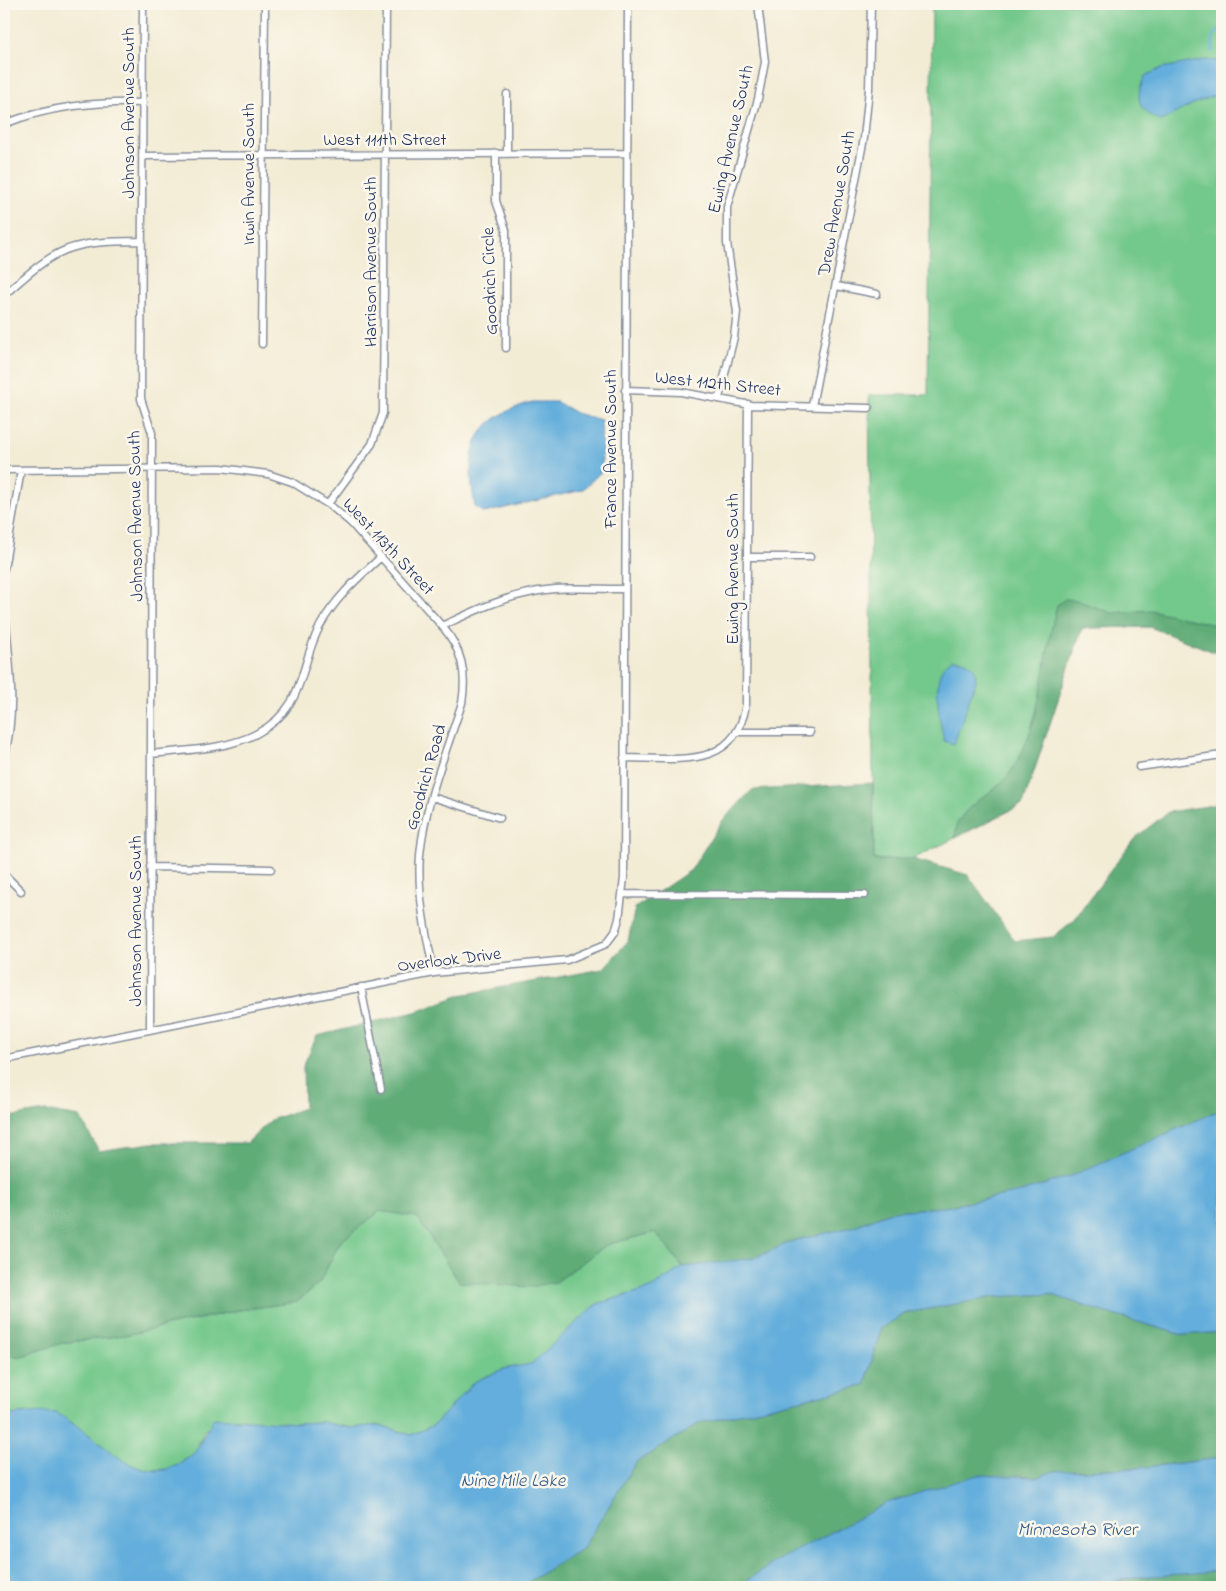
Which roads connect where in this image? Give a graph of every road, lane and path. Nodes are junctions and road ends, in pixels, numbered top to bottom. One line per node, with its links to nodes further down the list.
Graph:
1 (143, 4): 8 (street, Johnson Avenue South)
2 (265, 4): 14 (street, Irwin Avenue South)
3 (386, 4): 13 (street, Harrison Avenue South)
4 (628, 4): 12 (street, France Avenue South)
5 (758, 4): 23 (street, Ewing Avenue South)
6 (871, 4): 17 (street, Drew Avenue South)
7 (507, 94): 11 (street)
8 (143, 103): 9 (street); 15 (street, Johnson Avenue South)
9 (4, 124)
10 (496, 153): 11 (street, West 111th Street); 13 (street, West 111th Street); 21 (street, Goodrich Circle)
11 (507, 153): 12 (street, West 111th Street)
12 (627, 153): 22 (street, France Avenue South)
13 (386, 154): 14 (street, West 111th Street); 30 (street, Harrison Avenue South)
14 (264, 155): 15 (street, West 111th Street); 20 (street, Irwin Avenue South)
15 (142, 156): 16 (street, Johnson Avenue South)
16 (142, 241): 19 (street); 27 (street, Johnson Avenue South)
17 (837, 286): 18 (street); 25 (street, Drew Avenue South)
18 (877, 294)
19 (4, 295)
20 (262, 344)
21 (506, 348)
22 (625, 390): 23 (street, West 112th Street); 35 (street, France Avenue South)
23 (719, 398): 24 (street, West 112th Street)
24 (748, 404): 25 (street, West 112th Street); 32 (street, Ewing Avenue South)
25 (812, 406): 26 (street, West 112th Street)
26 (869, 408)
27 (152, 469): 29 (street, West 113th Street); 30 (street, West 113th Street); 40 (street, Johnson Avenue South)
28 (4, 470): 29 (street, West 113th Street)
29 (21, 470): 34 (street)
30 (328, 504): 31 (street, West 113th Street)
31 (381, 557): 37 (street, West 113th Street); 40 (street)
32 (747, 557): 33 (street); 38 (street, Ewing Avenue South)
33 (810, 557)
34 (4, 568)
35 (625, 589): 37 (street); 43 (street, France Avenue South)
36 (4, 602): 42 (street)
37 (442, 626): 45 (street, Goodrich Road)
38 (737, 732): 39 (street); 43 (street)
39 (810, 732)
40 (151, 754): 47 (street, Johnson Avenue South)
41 (1222, 755): 44 (street)
42 (4, 758)
43 (624, 758): 51 (street, France Avenue South)
44 (1139, 767)
45 (432, 797): 46 (street); 53 (street, Goodrich Road)
46 (500, 818)
47 (150, 868): 48 (street); 55 (street, Johnson Avenue South)
48 (271, 868)
49 (4, 874): 50 (street)
50 (21, 891)
51 (623, 894): 52 (street); 53 (street, Overlook Drive)
52 (865, 895)
53 (434, 973): 54 (street, Overlook Drive)
54 (361, 988): 55 (street, Overlook Drive); 57 (street)
55 (150, 1030): 56 (street, Overlook Drive)
56 (4, 1059)
57 (381, 1089)

